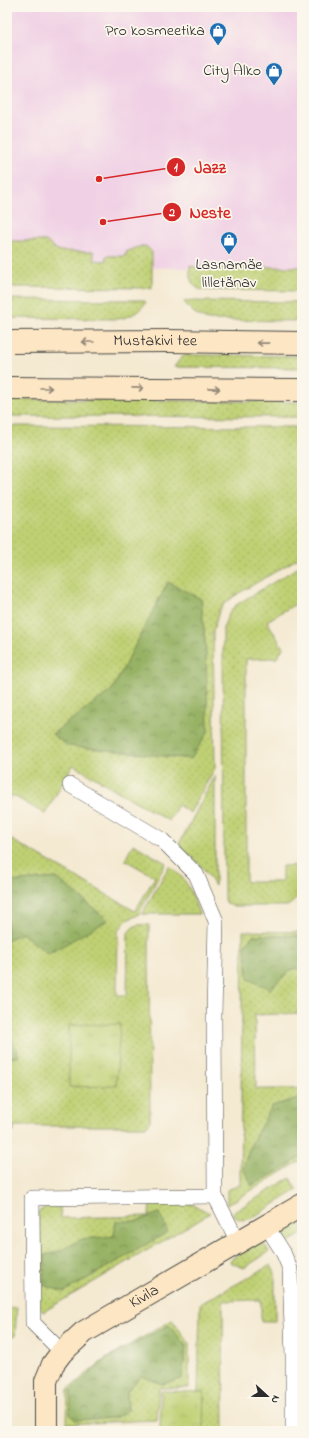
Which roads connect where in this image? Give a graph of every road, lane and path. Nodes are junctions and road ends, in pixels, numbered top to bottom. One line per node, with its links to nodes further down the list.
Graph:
1 (7, 342): 2 (main road, Mustakivi tee, one-way to 1)
2 (302, 343)
3 (7, 388): 4 (main road, one-way to 4)
4 (302, 390)
5 (70, 786): 6 (street)
6 (214, 1196): 9 (street); 10 (street)
7 (302, 1205): 8 (main road, Kivila)
8 (266, 1226): 9 (main road, Kivila); 11 (street)
9 (238, 1242): 10 (main road, Kivila)
10 (62, 1352): 13 (main road, Kivila)
11 (297, 1360): 12 (street)
12 (293, 1430)
13 (46, 1431)

